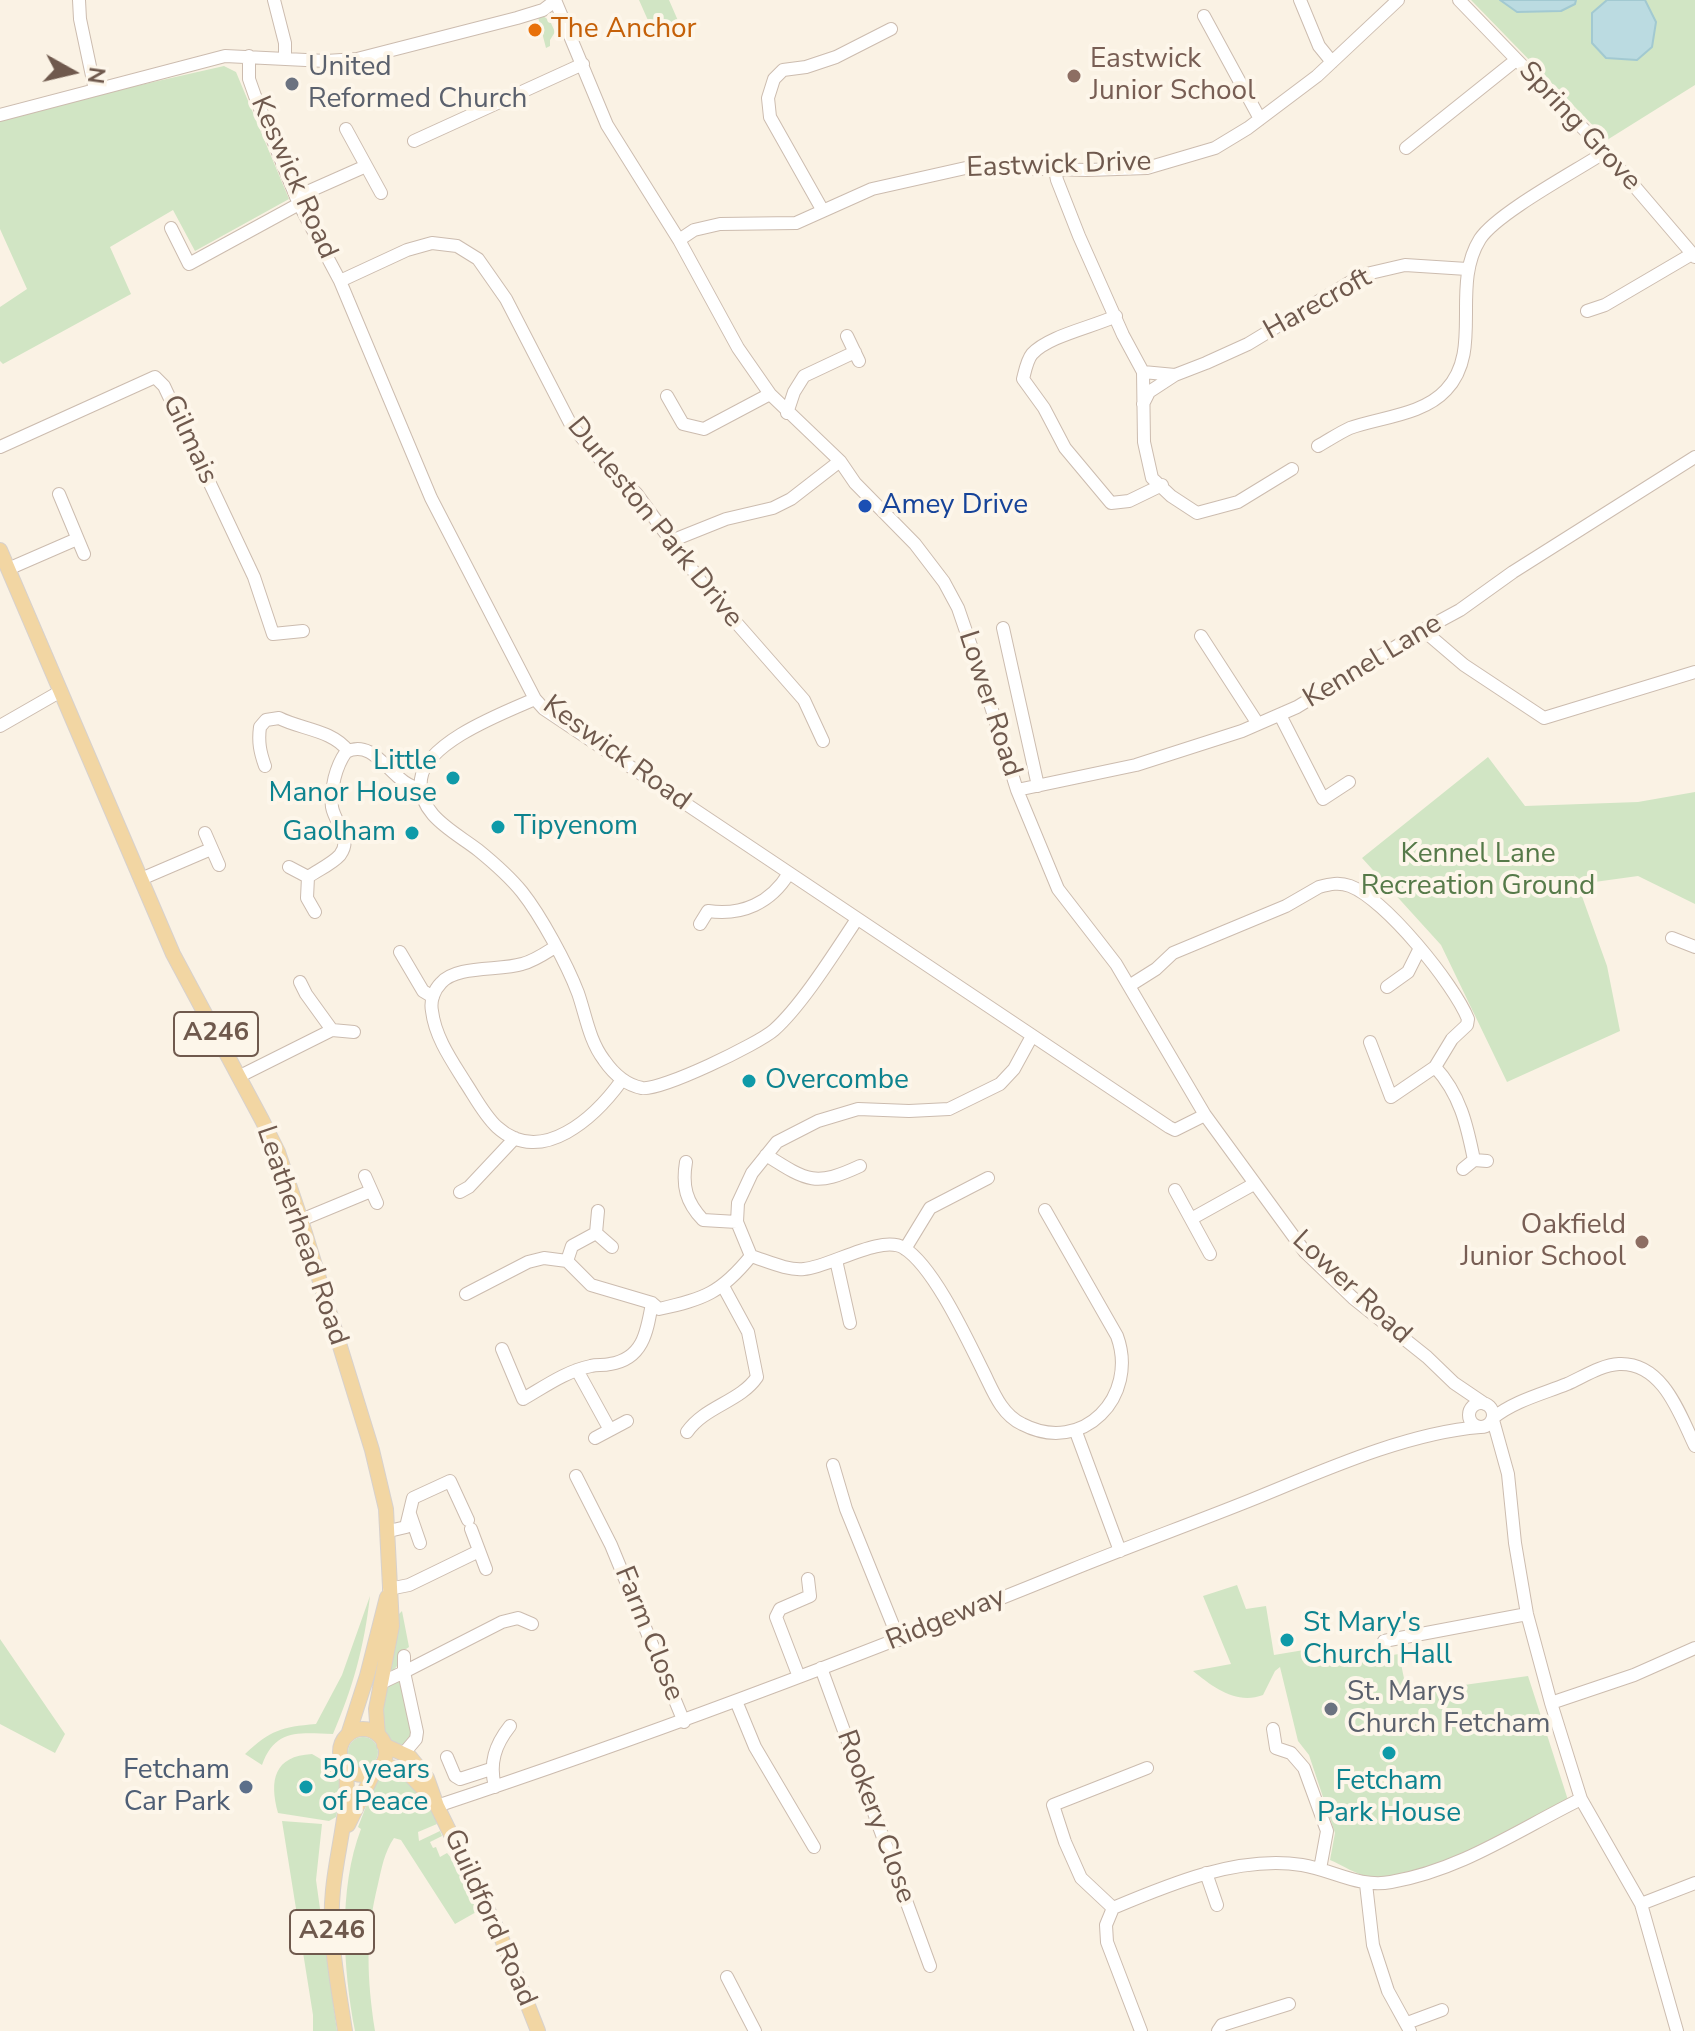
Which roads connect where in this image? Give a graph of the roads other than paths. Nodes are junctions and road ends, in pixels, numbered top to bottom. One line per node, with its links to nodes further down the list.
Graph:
1 (79, 0): 14 (street)
2 (274, 0): 10 (street)
3 (555, 0): 10 (street); 13 (street, Lower Road)
4 (1300, 0): 12 (street)
5 (1398, 0): 12 (street, Eastwick Drive)
6 (1459, 0): 11 (street, Spring Grove)
7 (1204, 16): 16 (street)
8 (891, 29): 25 (street)
9 (249, 56): 10 (street); 14 (street); 24 (street, Keswick Road)
10 (285, 59)
11 (1516, 60): 19 (street); 20 (street, Spring Grove)
12 (1332, 62): 16 (street, Eastwick Drive)
13 (583, 64): 18 (street); 27 (street, Lower Road)
14 (95, 90): 15 (street)
15 (0, 115)
16 (1260, 119): 22 (street, Eastwick Drive)
17 (346, 129): 21 (street)
18 (414, 141)
19 (1406, 148)
20 (1605, 152): 28 (street, Spring Grove); 29 (street)
21 (366, 166): 23 (street); 24 (street)
22 (1055, 170): 25 (street, Eastwick Drive); 32 (street)
23 (381, 193)
24 (298, 200): 26 (street); 30 (street, Keswick Road)
25 (823, 211): 27 (street, Eastwick Drive)
26 (171, 228)
27 (679, 240): 36 (street, Lower Road)
28 (1694, 256): 31 (street)
29 (1467, 269): 35 (street, Harecroft); 40 (street)
30 (340, 281): 48 (street, Durleston Park Drive); 58 (street, Keswick Road)
31 (1587, 311)
32 (1116, 316): 34 (street); 45 (street)
33 (847, 336): 39 (street)
34 (1143, 372): 35 (street, Harecroft); 38 (street)
35 (1175, 375): 38 (street, Harecroft)
36 (770, 394): 37 (street); 39 (street, Lower Road)
37 (667, 396)
38 (1142, 406): 45 (street)
39 (787, 413): 43 (street, Lower Road)
40 (1318, 446)
41 (0, 447): 54 (street, Gilmais)
42 (1695, 457): 53 (street, Kennel Lane)
43 (840, 461): 48 (street); 68 (street, Lower Road)
44 (1292, 469): 45 (street)
45 (1162, 485)
46 (59, 494): 47 (street)
47 (77, 539): 50 (street); 51 (street)
48 (671, 541): 62 (street, Durleston Park Drive)
49 (0, 550): 51 (main road, Leatherhead Road / A246)
50 (84, 554)
51 (8, 569): 57 (main road, Leatherhead Road / A246)
52 (1003, 628): 66 (street)
53 (1423, 630): 56 (street); 59 (street, Kennel Lane)
54 (303, 631)
55 (1201, 636): 60 (street)
56 (1695, 672)
57 (61, 691): 61 (street); 77 (main road, Leatherhead Road / A246)
58 (535, 699): 67 (street); 75 (street, Keswick Road)
59 (1280, 715): 60 (street, Kennel Lane); 69 (street)
60 (1258, 724): 66 (street, Kennel Lane)
61 (0, 726)
62 (823, 741)
63 (348, 751): 64 (street); 67 (street); 76 (street)
64 (265, 766)
65 (1349, 782): 69 (street)
66 (1038, 786): 68 (street, Kennel Lane)
67 (421, 788): 82 (street)
68 (1017, 790): 87 (street, Lower Road)
69 (1323, 799): 70 (street)
70 (1328, 813)
71 (205, 833): 72 (street)
72 (211, 849): 73 (street); 77 (street)
73 (219, 865)
74 (289, 867): 76 (street)
75 (789, 873): 79 (street); 80 (street, Keswick Road)
76 (308, 877): 78 (street)
77 (141, 879): 95 (main road, Leatherhead Road / A246)
78 (311, 910)
79 (702, 915)
80 (857, 919): 92 (street, Keswick Road); 96 (street)
81 (1672, 938): 83 (street)
82 (555, 947): 89 (street); 96 (street)
83 (1695, 947)
84 (1420, 948): 87 (street); 88 (street); 94 (street)
85 (400, 952): 89 (street)
86 (300, 982): 90 (street)
87 (1129, 986): 97 (street, Lower Road)
88 (1387, 987)
89 (433, 997): 98 (street)
90 (332, 1030): 91 (street); 95 (street)
91 (354, 1032)
92 (1032, 1036): 97 (street, Keswick Road); 99 (street)
93 (1370, 1042): 94 (street)
94 (1435, 1067): 101 (street)
95 (240, 1076): 111 (main road, Leatherhead Road / A246)
96 (622, 1080): 98 (street)
97 (1205, 1115): 105 (street, Lower Road)
98 (515, 1138): 107 (street)
99 (766, 1155): 102 (street); 112 (street)
100 (686, 1162): 112 (street)
101 (1474, 1163)
102 (860, 1166)
103 (365, 1176): 111 (street)
104 (988, 1178): 115 (street)
105 (1254, 1184): 110 (street); 126 (street, Lower Road)
106 (1175, 1190): 110 (street)
107 (460, 1192)
108 (1045, 1210): 133 (street)
109 (598, 1211): 113 (street)
110 (1191, 1219): 116 (street)
111 (301, 1220): 139 (main road, Leatherhead Road / A246)
112 (737, 1222): 117 (street)
113 (596, 1233): 114 (street); 119 (street)
114 (612, 1247)
115 (905, 1249): 118 (street); 133 (street)
116 (1210, 1254)
117 (751, 1256): 118 (street); 120 (street)
118 (836, 1260): 123 (street)
119 (567, 1261): 121 (street); 122 (street)
120 (723, 1286): 122 (street); 132 (street)
121 (466, 1294)
122 (652, 1303): 125 (street)
123 (850, 1323)
124 (502, 1349): 125 (street)
125 (577, 1370): 130 (street)
126 (1454, 1383): 127 (street, Lower Road); 128 (street, Lower Road)
127 (1470, 1414): 128 (street, Lower Road); 128 (street); 131 (street)
128 (1487, 1417): 131 (street, Ridgeway); 135 (street); 146 (street, Lower Road)
129 (627, 1421): 130 (street)
130 (610, 1430): 134 (street)
131 (1453, 1431): 142 (street, Ridgeway)
132 (687, 1432)
133 (1076, 1432): 142 (street)
134 (595, 1438)
135 (1695, 1446)
136 (833, 1465): 148 (street)
137 (576, 1476): 158 (street, Farm Close)
138 (409, 1511): 139 (street); 140 (street); 141 (street)
139 (389, 1531): 145 (main road, Leatherhead Road / A246)
140 (420, 1543)
141 (479, 1551): 143 (street); 145 (street)
142 (1120, 1551): 148 (street, Ridgeway)
143 (486, 1569)
144 (808, 1579): 154 (street)
145 (389, 1589): 155 (main road, A246); 161 (main road, A246)
146 (1527, 1614): 149 (street); 157 (street, Lower Road)
147 (532, 1624): 153 (street)
148 (899, 1640): 152 (street, Ridgeway)
149 (1384, 1641)
150 (1695, 1648): 157 (street)
151 (404, 1656): 153 (street)
152 (821, 1668): 154 (street, Ridgeway); 181 (street, Rookery Close)
153 (404, 1672): 155 (street); 163 (street)
154 (799, 1677): 156 (street, Ridgeway)
155 (381, 1683): 162 (main road, A246)
156 (736, 1701): 158 (street, Ridgeway); 173 (street)
157 (1551, 1703): 170 (street, Lower Road)
158 (684, 1722): 169 (street, Ridgeway)
159 (510, 1726): 168 (street)
160 (1273, 1729): 174 (street)
161 (348, 1735): 162 (main road); 165 (main road)
162 (381, 1740): 163 (main road, Guildford Road); 167 (main road)
163 (404, 1753): 171 (main road, Guildford Road)
164 (447, 1757): 168 (street)
165 (346, 1768): 167 (main road); 172 (main road, A246)
166 (1147, 1768): 180 (street)
167 (378, 1769): 171 (main road, Guildford Road); 172 (main road, A246)
168 (491, 1769): 169 (street)
169 (495, 1787): 171 (street, Ridgeway)
170 (1581, 1799): 177 (street); 178 (street, Lower Road)
171 (437, 1806): 187 (main road, Guildford Road)
172 (344, 1833): 186 (main road, A246)
173 (814, 1847)
174 (1320, 1869): 175 (street); 177 (street)
175 (1206, 1873): 179 (street); 180 (street)
176 (1695, 1883): 178 (street)
177 (1366, 1884): 185 (street)
178 (1641, 1904): 191 (street, Lower Road)
179 (1217, 1905)
180 (1113, 1908): 189 (street)
181 (930, 1966)
182 (727, 1977): 188 (street)
183 (1289, 2004): 190 (street)
184 (1442, 2010): 185 (street)
185 (1408, 2027)
186 (345, 2031)
187 (538, 2031)
188 (755, 2031)
189 (1141, 2031)
190 (1218, 2031)
191 (1677, 2031)

